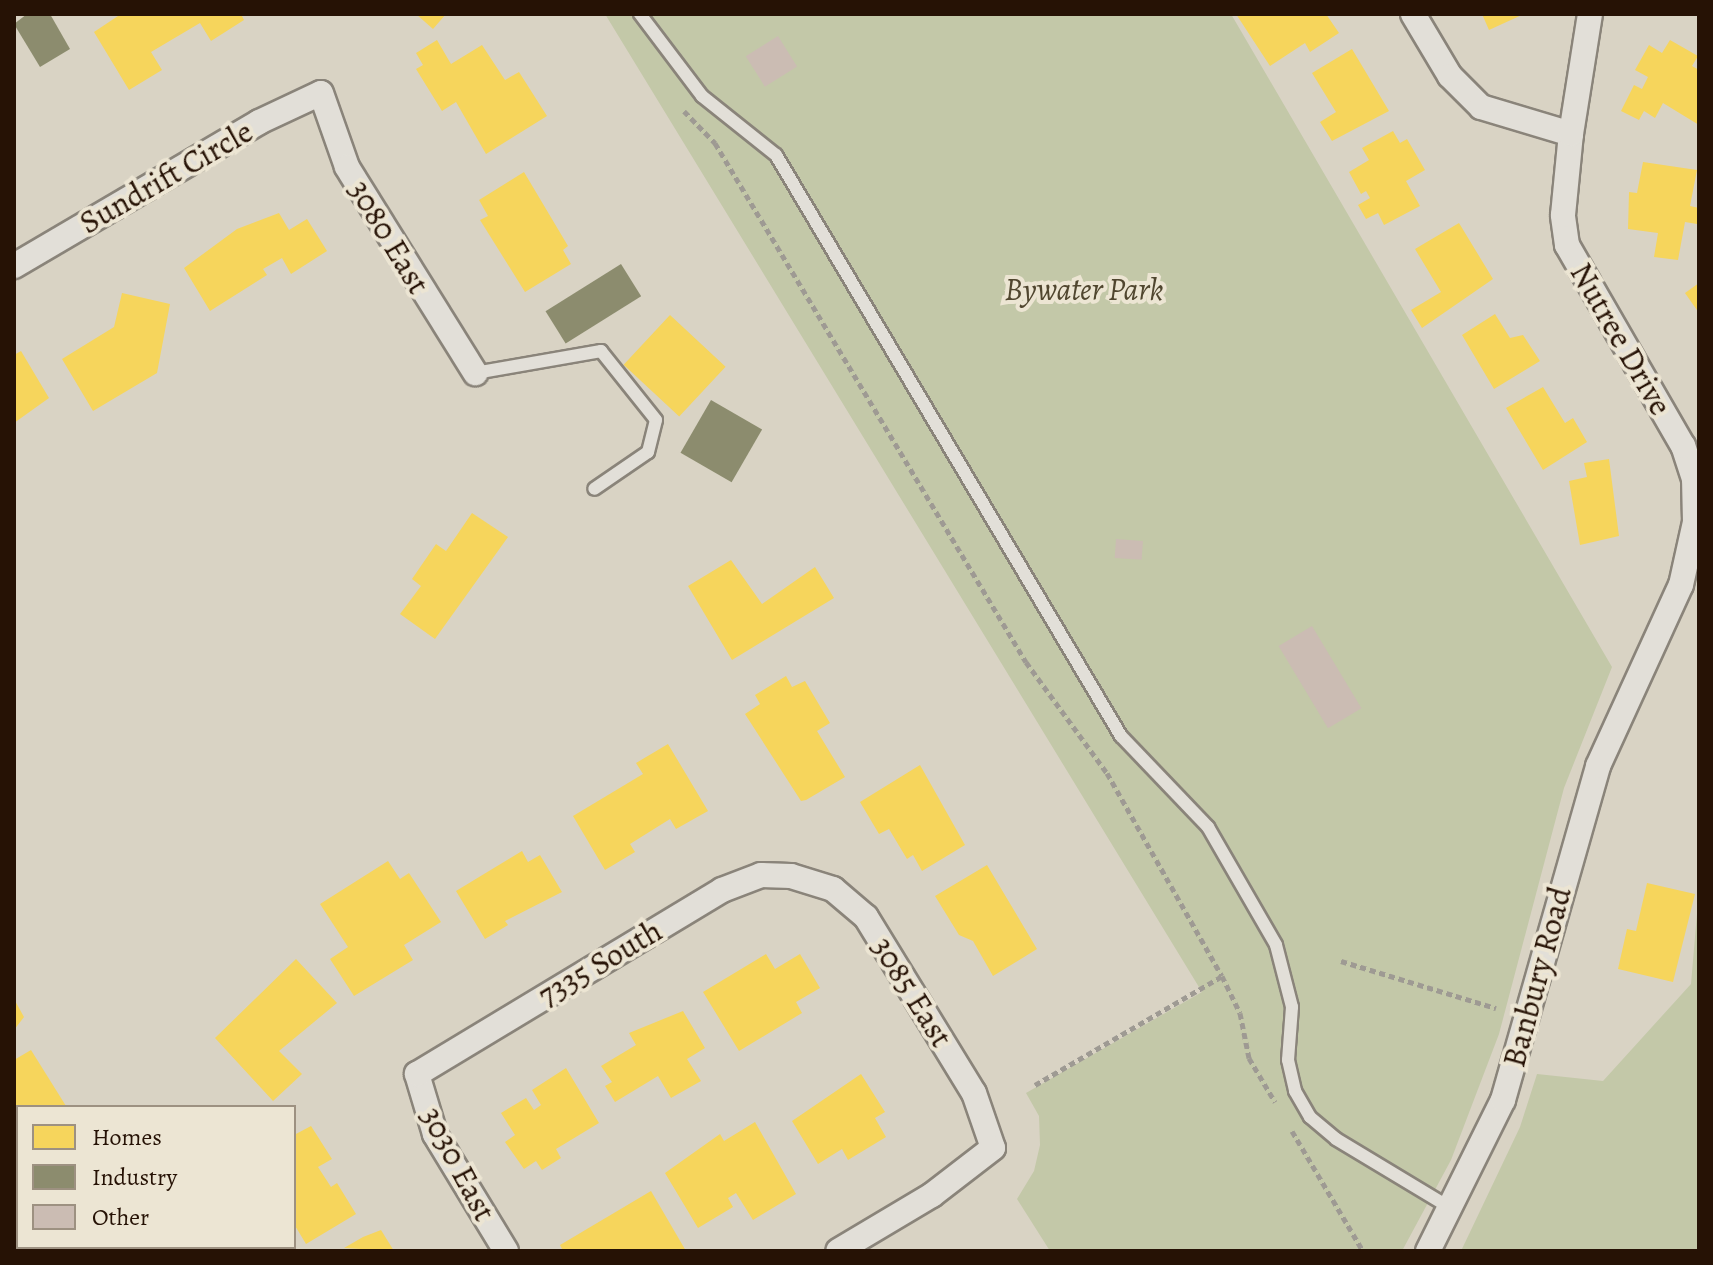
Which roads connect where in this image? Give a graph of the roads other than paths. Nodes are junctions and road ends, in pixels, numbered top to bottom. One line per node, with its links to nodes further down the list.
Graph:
1 (640, 14): 13 (lane)
2 (1413, 14): 5 (street)
3 (1590, 14): 5 (street, Nutree Drive)
4 (321, 93): 6 (street, Sundrift Circle); 7 (street, 3080 East)
5 (1571, 134): 9 (street, Nutree Drive)
6 (14, 266)
7 (475, 373): 8 (lane)
8 (594, 489)
9 (1697, 523): 10 (street, Nutree Drive)
10 (1627, 696): 13 (street, Banbury Road)
11 (791, 876): 12 (street, 7335 South); 15 (street, 3085 East)
12 (417, 1074): 14 (street, 3030 East)
13 (1452, 1209): 16 (street, Banbury Road)
14 (506, 1251)
15 (838, 1251)
16 (1428, 1251)

